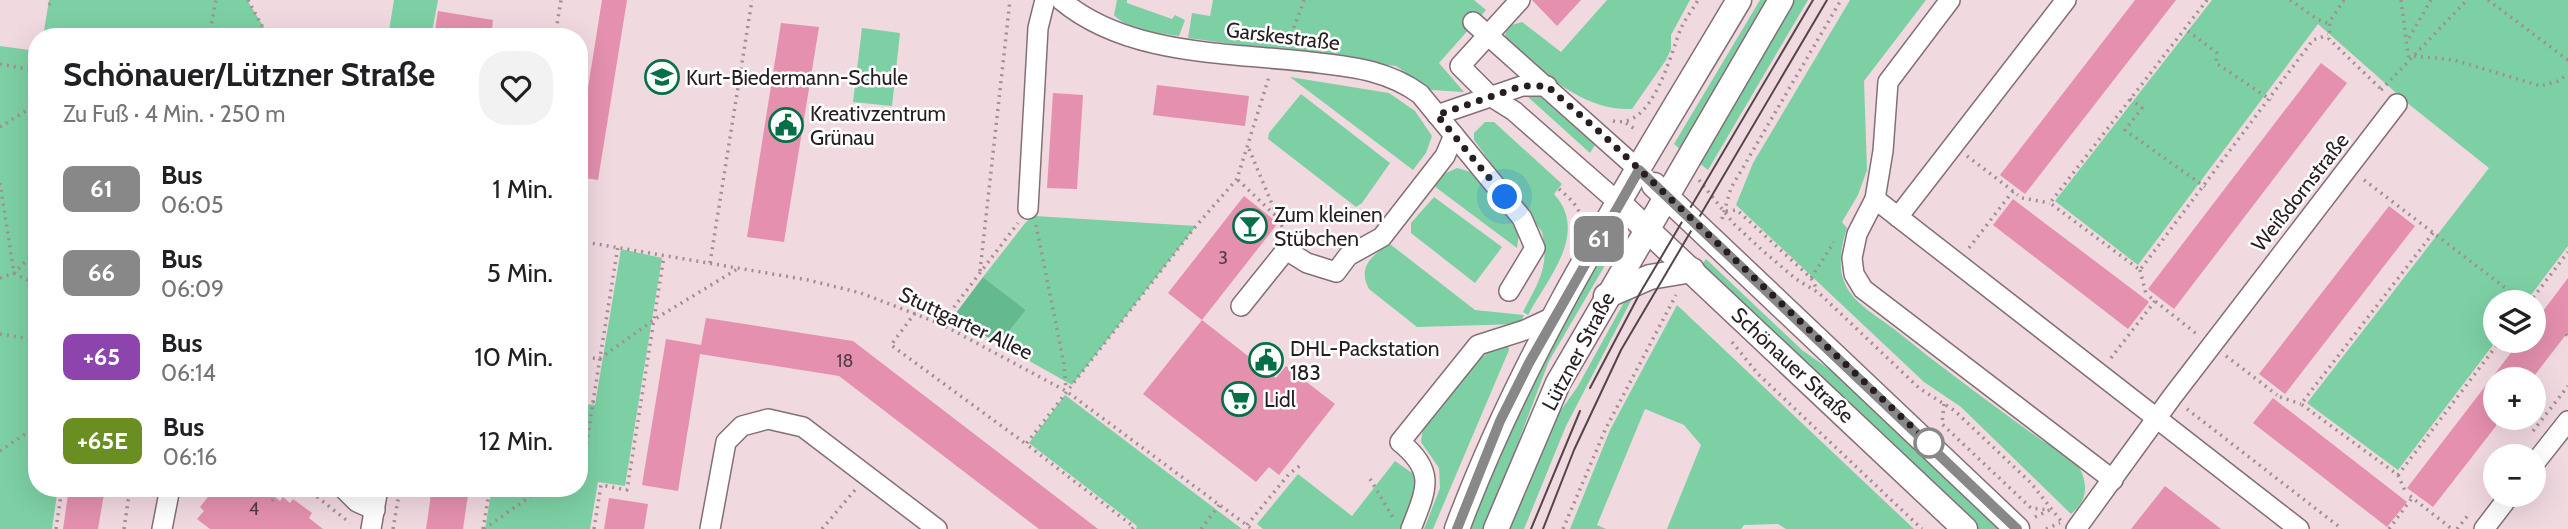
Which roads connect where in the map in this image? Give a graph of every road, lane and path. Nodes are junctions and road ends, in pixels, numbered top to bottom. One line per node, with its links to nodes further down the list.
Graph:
1 (53, 0): 24 (path)
2 (216, 0): 26 (path)
3 (247, 0): 27 (path)
4 (561, 0): 28 (path)
5 (752, 0): 79 (path)
6 (1010, 0): 84 (path)
7 (1045, 0): 65 (street)
8 (1061, 0): 37 (street, Garskestraße)
9 (1304, 0): 37 (path)
10 (1520, 0): 29 (street)
11 (1698, 0): 48 (path)
12 (1738, 0): 54 (main road, Lützner Straße)
13 (1782, 0): 61 (main road, Lützner Straße)
14 (1841, 0): 66 (path)
15 (1950, 0): 62 (street)
16 (2066, 0): 51 (street)
17 (2207, 0): 43 (path)
18 (2290, 0): 25 (path)
19 (2344, 0): 25 (path)
20 (2401, 0): 32 (path)
21 (2431, 0): 32 (path)
22 (2466, 0): 33 (path)
23 (2488, 0): 34 (path)
24 (49, 5)
25 (2329, 24): 31 (path)
26 (211, 28)
27 (263, 28)
28 (556, 28)
29 (1480, 29): 40 (street); 42 (street)
30 (2188, 31): 44 (path)
31 (2328, 35): 41 (path); 44 (path)
32 (2408, 40): 35 (path)
33 (2414, 56): 35 (path); 39 (path)
34 (2568, 60)
35 (2409, 62): 41 (path)
36 (0, 64): 38 (path)
37 (1273, 64): 47 (street, Garskestraße); 52 (path)
38 (28, 69)
39 (2568, 74)
40 (1547, 86): 42 (street); 54 (street)
41 (2381, 90): 45 (path)
42 (1490, 96): 47 (street); 64 (street)
43 (2130, 99): 58 (path); 63 (path)
44 (2271, 100): 58 (path)
45 (2397, 104): 53 (street, Weißdornstraße)
46 (28, 110): 49 (path)
47 (1437, 115): 50 (street)
48 (1622, 123)
49 (0, 127)
50 (1454, 135): 75 (street); 91 (street)
51 (1953, 145): 60 (path); 67 (street)
52 (1248, 147): 55 (path); 68 (path)
53 (2348, 168): 71 (path); 103 (street, Weißdornstraße)
54 (1639, 170): 61 (main road, Schönauer Straße); 64 (main road, Lützner Straße)
55 (1237, 179): 68 (path); 109 (path)
56 (1701, 181): 66 (path)
57 (0, 183): 83 (path)
58 (2205, 187): 82 (path)
59 (1559, 189): 69 (path)
60 (2013, 191): 63 (path); 80 (path)
61 (1665, 196): 70 (main road, Lützner Straße); 145 (main road, Schönauer Straße)
62 (1875, 199): 67 (street); 72 (street)
63 (2050, 203): 82 (path)
64 (1620, 204): 70 (main road, Schönauer Straße); 97 (main road, Lützner Straße)
65 (1028, 209): 84 (path); 109 (path)
66 (1726, 211): 86 (path); 92 (path)
67 (1898, 217): 80 (street)
68 (1279, 221): 75 (path)
69 (1581, 225)
70 (1647, 229): 87 (main road, Schönauer Straße); 93 (main road, Lützner Straße)
71 (2433, 233): 89 (path); 114 (path)
72 (1857, 234): 86 (path); 127 (street)
73 (588, 242): 74 (path, Stuttgarter Allee)
74 (618, 246): 77 (path, Stuttgarter Allee); 106 (path)
75 (1286, 250): 95 (street)
76 (2568, 252): 90 (path)
77 (664, 256): 79 (path, Stuttgarter Allee); 98 (path)
78 (28, 259): 83 (path)
79 (709, 262): 81 (path, Stuttgarter Allee)
80 (1958, 263): 107 (street)
81 (740, 268): 96 (path, Stuttgarter Allee); 98 (path)
82 (2140, 270): 94 (path)
83 (14, 273): 85 (path); 88 (path)
84 (980, 273): 99 (path)
85 (0, 278)
86 (1811, 278): 92 (path)
87 (1686, 279): 93 (main road); 164 (path); 166 (main road, Schönauer Straße)
88 (28, 280)
89 (2510, 290)
90 (2537, 290)
91 (1509, 291)
92 (1819, 293): 113 (path)
93 (1606, 296): 163 (main road, Lützner Straße)
94 (2155, 301): 103 (path); 107 (path)
95 (1241, 306)
96 (915, 313): 99 (path, Stuttgarter Allee); 120 (path)
97 (1553, 317): 161 (street); 162 (main road, Lützner Straße)
98 (656, 319): 106 (path); 154 (path)
99 (941, 324): 109 (path, Stuttgarter Allee)
100 (0, 334): 102 (path)
101 (1729, 338): 165 (path)
102 (28, 339)
103 (2211, 345): 110 (street, Weißdornstraße); 114 (path)
104 (2491, 353): 125 (path)
105 (588, 357): 106 (path)
106 (599, 359): 112 (path)
107 (2099, 374): 115 (street)
108 (2568, 386): 119 (path)
109 (1066, 391): 120 (path); 140 (path, Stuttgarter Allee)
110 (2172, 397): 115 (street, Weißdornstraße); 169 (path)
111 (588, 401): 112 (path)
112 (593, 402): 118 (path)
113 (1944, 403): 142 (path); 142 (path)
114 (2301, 404): 125 (path)
115 (2156, 418): 127 (street, Weißdornstraße); 168 (street)
116 (2568, 421): 121 (street)
117 (28, 432): 122 (path)
118 (588, 436)
119 (2529, 436)
120 (1026, 444): 148 (path)
121 (2546, 449)
122 (0, 452)
123 (1301, 465): 146 (path)
124 (867, 475): 155 (street); 156 (path); 157 (street)
125 (2398, 475): 128 (path)
126 (1370, 480): 160 (path)
127 (2113, 480): 147 (street, Weißdornstraße)
128 (2409, 496): 170 (path); 171 (path)
129 (60, 497): 149 (path)
130 (129, 497): 150 (path)
131 (168, 497): 151 (street)
132 (275, 497): 139 (path)
133 (317, 497): 144 (path)
134 (352, 497): 143 (street)
135 (377, 497): 143 (street)
136 (398, 497): 152 (path)
137 (489, 497): 153 (path)
138 (529, 497): 153 (path)
139 (272, 501)
140 (1220, 504): 146 (path, Stuttgarter Allee); 158 (path)
141 (2500, 507): 172 (street)
142 (2048, 510): 145 (path)
143 (373, 520)
144 (350, 523)
145 (2026, 524)
146 (1247, 525): 159 (path, Stuttgarter Allee)
147 (2069, 526): 167 (path)
148 (1134, 528)
149 (55, 529)
150 (124, 529)
151 (162, 529)
152 (393, 529)
153 (484, 529)
154 (594, 529)
155 (710, 529)
156 (822, 529)
157 (937, 529)
158 (1200, 529)
159 (1252, 529)
160 (1400, 529)
161 (1411, 529)
162 (1457, 529)
163 (1496, 529)
164 (1563, 529)
165 (1922, 529)
166 (1965, 529)
167 (2046, 529)
168 (2299, 529)
169 (2342, 529)
170 (2389, 529)
171 (2452, 529)
172 (2483, 529)

